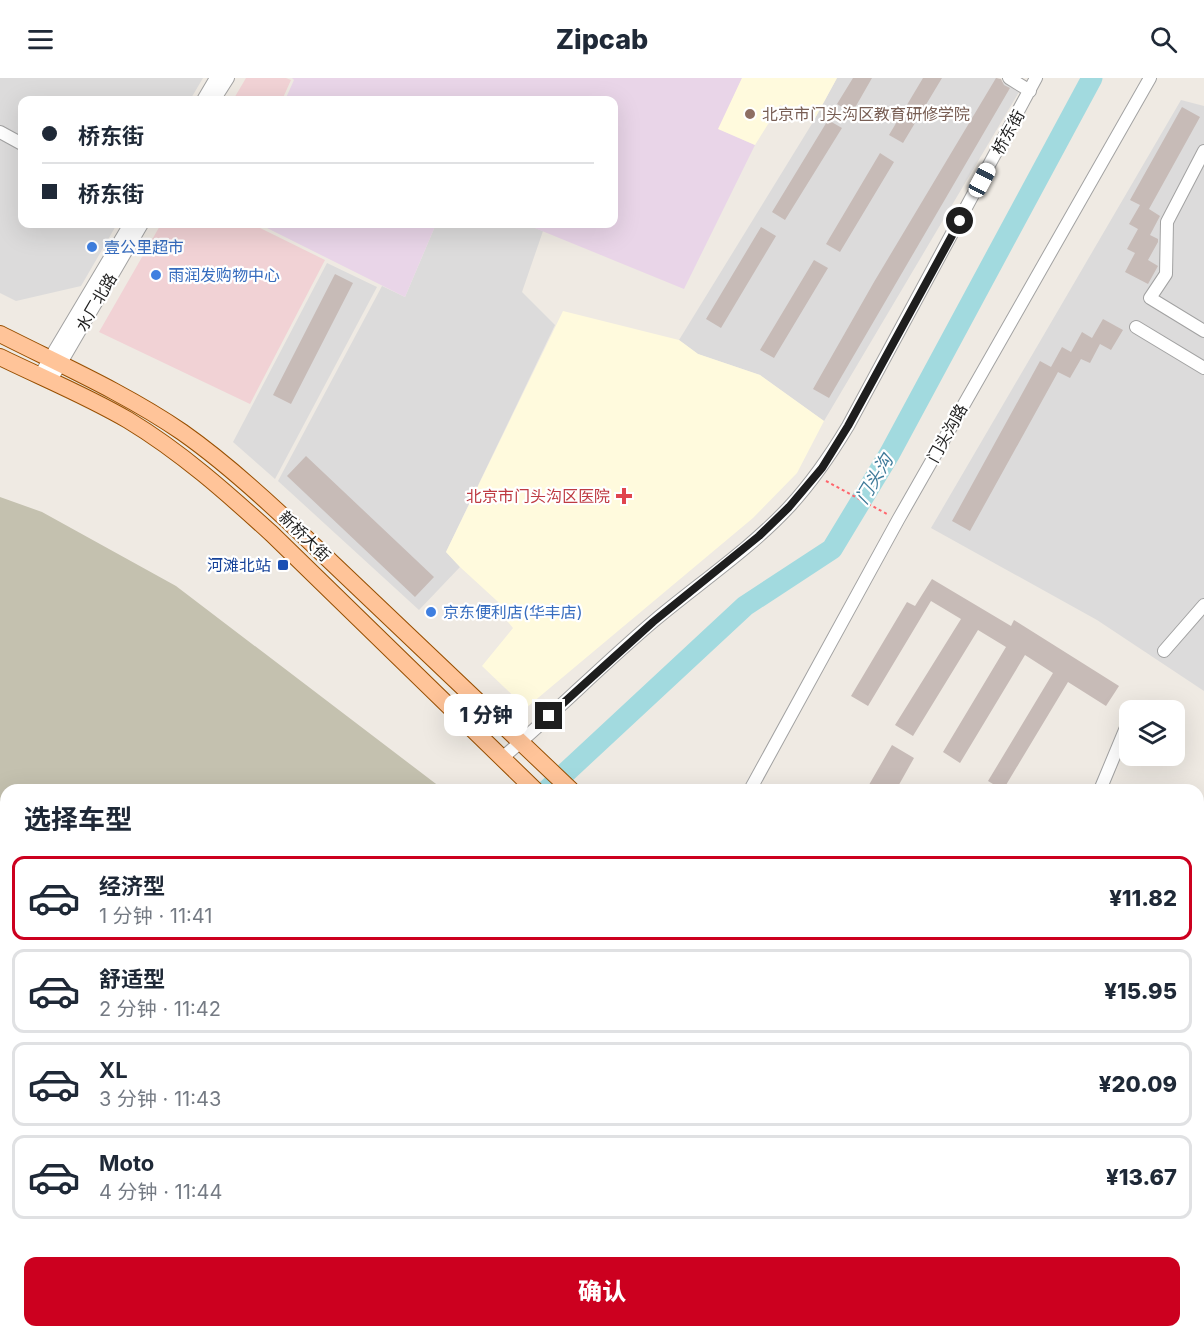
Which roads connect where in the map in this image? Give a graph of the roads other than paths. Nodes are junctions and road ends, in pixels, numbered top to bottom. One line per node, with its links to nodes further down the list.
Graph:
1 (216, 78): 7 (street)
2 (228, 78): 8 (street)
3 (1009, 78): 6 (street)
4 (1036, 78): 6 (street, 桥东街)
5 (1150, 78): 28 (street, 门头沟路)
6 (1030, 90): 23 (street, 桥东街)
7 (205, 96)
8 (217, 96)
9 (0, 132): 10 (street)
10 (18, 142)
11 (1204, 151): 15 (street)
12 (128, 228): 18 (street)
13 (139, 228): 18 (street, 水厂北路)
14 (1136, 327): 19 (street)
15 (1204, 331)
16 (0, 334): 18 (main road, 新桥大街)
17 (0, 357): 20 (main road, 新桥大街)
18 (54, 361): 20 (street, 水厂北路); 23 (main road, 新桥大街)
19 (1204, 368)
20 (45, 377): 25 (main road, 新桥大街)
21 (1204, 605): 22 (street)
22 (1164, 651)
23 (520, 743): 25 (street, 桥东街); 27 (main road, 新桥大街)
24 (1119, 744): 29 (street)
25 (502, 759): 26 (main road, 新桥大街)
26 (528, 784)
27 (564, 784)
28 (753, 784)
29 (1102, 784)

